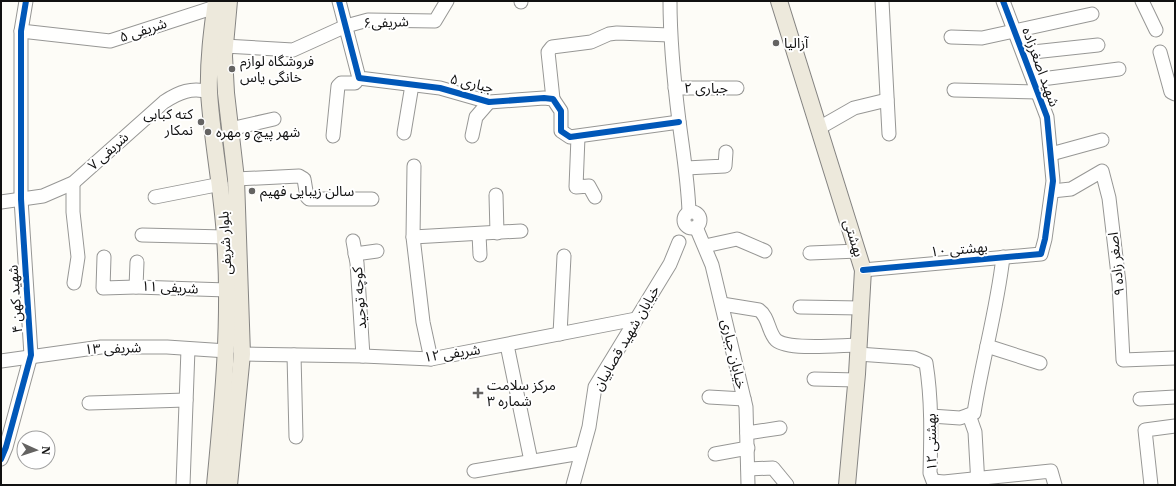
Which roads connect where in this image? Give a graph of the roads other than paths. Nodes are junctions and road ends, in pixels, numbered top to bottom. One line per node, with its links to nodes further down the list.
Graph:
1 (15, 1): 10 (street)
2 (339, 1): 12 (street)
3 (447, 1): 12 (street, شریفی۶)
4 (670, 1): 16 (street, خیابان جباری)
5 (779, 1): 36 (main road, بهشتی)
6 (882, 1): 32 (street)
7 (1003, 1): 13 (street, شهید اصغرزاده)
8 (1142, 1): 14 (street)
9 (220, 3): 15 (street, شریفی ۵); 19 (main road, بلوار شریفی); 29 (main road, بلوار شریفی)
10 (25, 7): 15 (street, شهید کهن ۴)
11 (1092, 14): 13 (street)
12 (346, 26): 19 (street, شریفی۶); 23 (street)
13 (1015, 30): 17 (street); 21 (street, شهید اصغرزاده)
14 (1156, 30)
15 (21, 31): 54 (street, شهید کهن ۴)
16 (670, 35): 26 (street, خیابان جباری); 31 (street)
17 (951, 37)
18 (1098, 45): 21 (street)
19 (224, 46): 37 (main road, بلوار شریفی)
20 (1160, 52): 30 (street)
21 (1024, 53): 25 (street, شهید اصغرزاده)
22 (1119, 69): 25 (street)
23 (359, 78): 24 (street, جباری ۵); 40 (street)
24 (412, 85): 33 (street, جباری ۵); 38 (street)
25 (1036, 86): 28 (street); 45 (street, شهید اصغرزاده)
26 (675, 88): 27 (street, جباری ۲); 35 (street, خیابان جباری)
27 (737, 88)
28 (954, 90)
29 (209, 92): 48 (main road, بلوار شریفی); 49 (street, شریفی ۷)
30 (1175, 94)
31 (552, 99): 33 (street, جباری ۵); 42 (street)
32 (886, 100): 36 (street); 39 (street)
33 (489, 102): 41 (street)
34 (274, 119): 37 (street)
35 (679, 122): 42 (street); 47 (street, خیابان جباری)
36 (819, 128): 69 (main road, بهشتی)
37 (230, 129): 48 (main road, بلوار شریفی)
38 (404, 133)
39 (889, 134)
40 (333, 136)
41 (472, 136)
42 (578, 137): 53 (street)
43 (1102, 140): 45 (street)
44 (726, 152): 47 (street)
45 (1051, 154): 50 (street, شهید اصغرزاده)
46 (414, 166): 64 (street)
47 (686, 168): 58 (street, خیابان جباری)
48 (228, 181): 52 (street); 55 (street); 57 (main road, بلوار شریفی)
49 (73, 183): 54 (street, شریفی ۷); 77 (street)
50 (1052, 191): 65 (street, شهید اصغرزاده); 93 (street, اصغر زاده ۹)
51 (496, 195): 60 (street)
52 (155, 197)
53 (595, 197)
54 (21, 199): 56 (street, شریفی ۷); 90 (street, شهید کهن ۴)
55 (372, 199)
56 (1, 202)
57 (231, 218): 63 (main road, بلوار شریفی); 89 (main road, بلوار شریفی)
58 (691, 221): 66 (street, خیابان جباری); 83 (street, خیابان شهید قصابیان)
59 (521, 231): 60 (street)
60 (497, 232): 61 (street)
61 (479, 234): 64 (street); 71 (street)
62 (142, 235): 63 (street)
63 (225, 237): 79 (main road, بلوار شریفی)
64 (413, 237): 94 (street)
65 (1045, 239): 74 (street, بهشتی ۱۰)
66 (705, 246): 68 (street); 80 (street, خیابان جباری)
67 (377, 251): 92 (street, کوچه توحید)
68 (765, 251)
69 (858, 251): 70 (street); 76 (main road, بهشتی)
70 (810, 253)
71 (480, 255)
72 (564, 256): 84 (street)
73 (104, 257): 78 (street)
74 (1003, 257): 76 (street, بهشتی ۱۰); 86 (street)
75 (137, 262): 78 (street, شریفی ۱۱)
76 (864, 270): 82 (main road, بهشتی)
77 (74, 283)
78 (136, 287): 79 (street, شریفی ۱۱)
79 (227, 290): 89 (main road, بلوار شریفی)
80 (722, 304): 88 (street); 101 (street, خیابان جباری)
81 (800, 307): 82 (street)
82 (861, 308): 88 (main road, بهشتی)
83 (636, 319): 84 (street, شریفی ۱۲); 112 (street, خیابان شهید قصابیان)
84 (560, 334): 85 (street, شریفی ۱۲)
85 (507, 345): 94 (street, شریفی ۱۲); 115 (street)
86 (986, 346): 96 (street); 105 (street)
87 (188, 349): 89 (street, شریفی ۱۳); 90 (street, شریفی ۱۳); 103 (street)
88 (859, 349): 98 (main road, بهشتی); 106 (street, بهشتی ۱۲)
89 (234, 353): 91 (street, شریفی ۱۲); 120 (main road, بلوار شریفی); 121 (main road, بلوار شریفی)
90 (31, 355): 95 (street, شریفی ۱۳); 114 (street, شهید کهن ۴)
91 (294, 355): 92 (street, شریفی ۱۲); 110 (street)
92 (364, 356): 94 (street, شریفی ۱۲)
93 (1175, 358)
94 (431, 359)
95 (1, 361)
96 (1040, 363)
97 (814, 379): 98 (street)
98 (857, 380): 125 (main road, بهشتی)
99 (709, 397): 101 (street)
100 (1175, 397): 102 (street)
101 (744, 399): 109 (street, خیابان جباری)
102 (1140, 399)
103 (186, 400): 104 (street); 119 (street)
104 (88, 403)
105 (969, 415): 106 (street); 118 (street)
106 (931, 416): 118 (street, بهشتی ۱۲)
107 (1175, 426): 127 (street)
108 (780, 428): 109 (street)
109 (747, 432): 111 (street, خیابان جباری)
110 (296, 437)
111 (748, 448): 113 (street); 116 (street, خیابان جباری)
112 (581, 453): 115 (street); 122 (street, خیابان شهید قصابیان)
113 (715, 454)
114 (1, 459)
115 (531, 461): 117 (street)
116 (748, 469): 123 (street, خیابان جباری); 124 (street)
117 (474, 471)
118 (978, 482): 126 (street, بهشتی ۱۲)
119 (183, 485)
120 (215, 485)
121 (229, 485)
122 (573, 485)
123 (748, 485)
124 (787, 485)
125 (847, 485)
126 (1055, 485)
127 (1151, 485)

